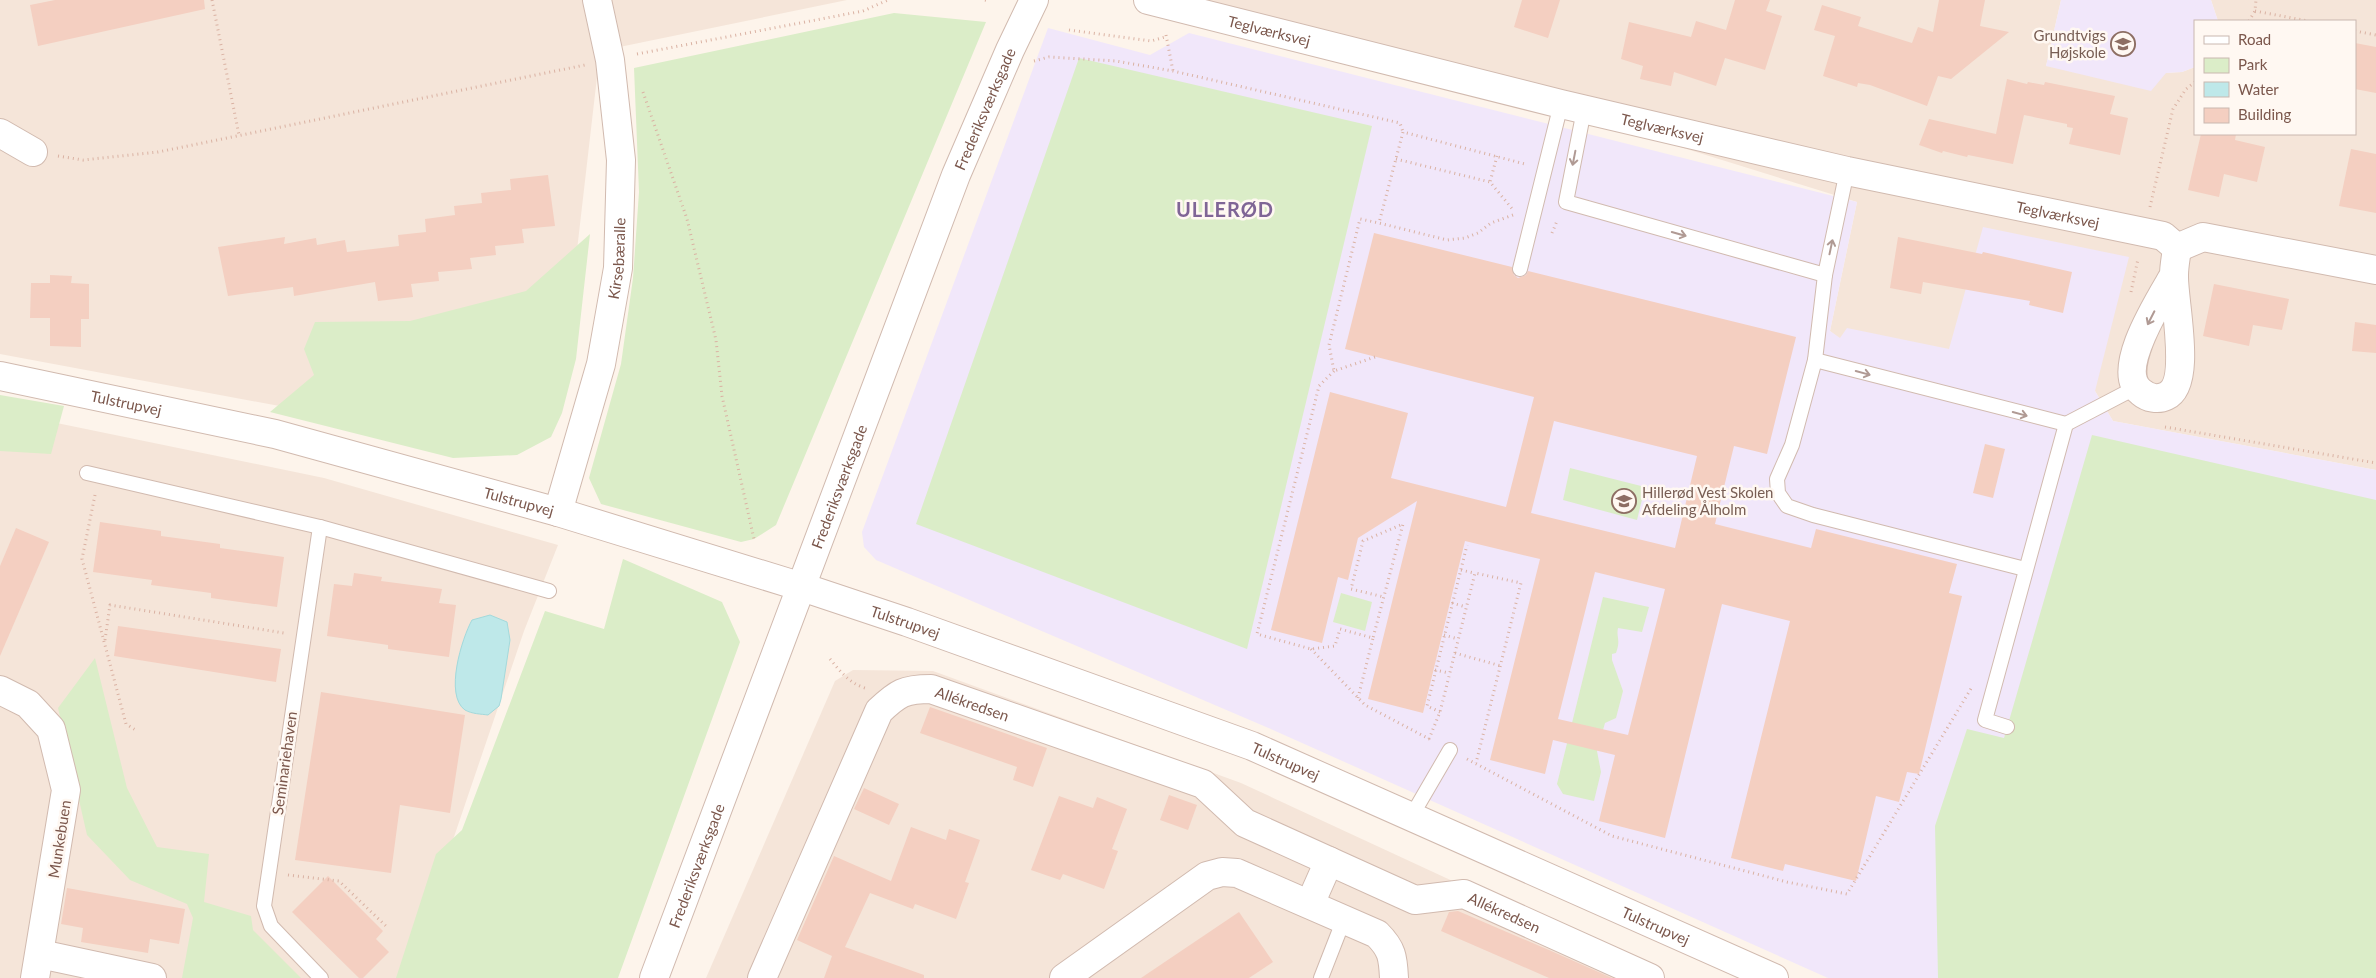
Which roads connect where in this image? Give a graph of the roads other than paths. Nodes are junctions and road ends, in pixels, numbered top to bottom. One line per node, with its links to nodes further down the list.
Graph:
1 (597, 0): 18 (street, Kirsebæralle)
2 (1034, 0): 21 (street, Frederiksværksgade)
3 (1148, 0): 4 (street, Teglværksvej)
4 (1572, 107): 7 (street, Teglværksvej); 9 (lane); 11 (lane, one-way to 11)
5 (0, 133): 6 (street)
6 (33, 152)
7 (1847, 171): 8 (street, Teglværksvej); 11 (lane, one-way to 7)
8 (2177, 248): 10 (street); 12 (street)
9 (1520, 269)
10 (2376, 270)
11 (1825, 275): 13 (lane)
12 (2174, 275): 15 (street, one-way to 15); 15 (street)
13 (1815, 360): 16 (lane, one-way to 16); 20 (lane)
14 (0, 376): 18 (street, Tulstrupvej)
15 (2135, 388): 16 (lane)
16 (2066, 424): 20 (lane)
17 (93, 475): 19 (lane)
18 (558, 512): 21 (street, Tulstrupvej)
19 (320, 527): 22 (lane); 32 (lane, Seminariehaven)
20 (2025, 569): 24 (lane)
21 (802, 587): 26 (street, Tulstrupvej); 33 (street, Frederiksværksgade)
22 (549, 591)
23 (0, 690): 30 (street, Munkebuen)
24 (2007, 727)
25 (1450, 750): 26 (lane)
26 (1410, 817): 39 (street, Tulstrupvej)
27 (1329, 861): 28 (street); 34 (street, Allékredsen); 38 (street, Allékredsen)
28 (1310, 904): 29 (street); 35 (street)
29 (1344, 919): 36 (lane); 37 (street)
30 (38, 966): 31 (street, Munkebuen)
31 (152, 978)
32 (321, 978)
33 (654, 978)
34 (762, 978)
35 (1064, 978)
36 (1321, 978)
37 (1394, 978)
38 (1650, 978)
39 (1774, 978)

